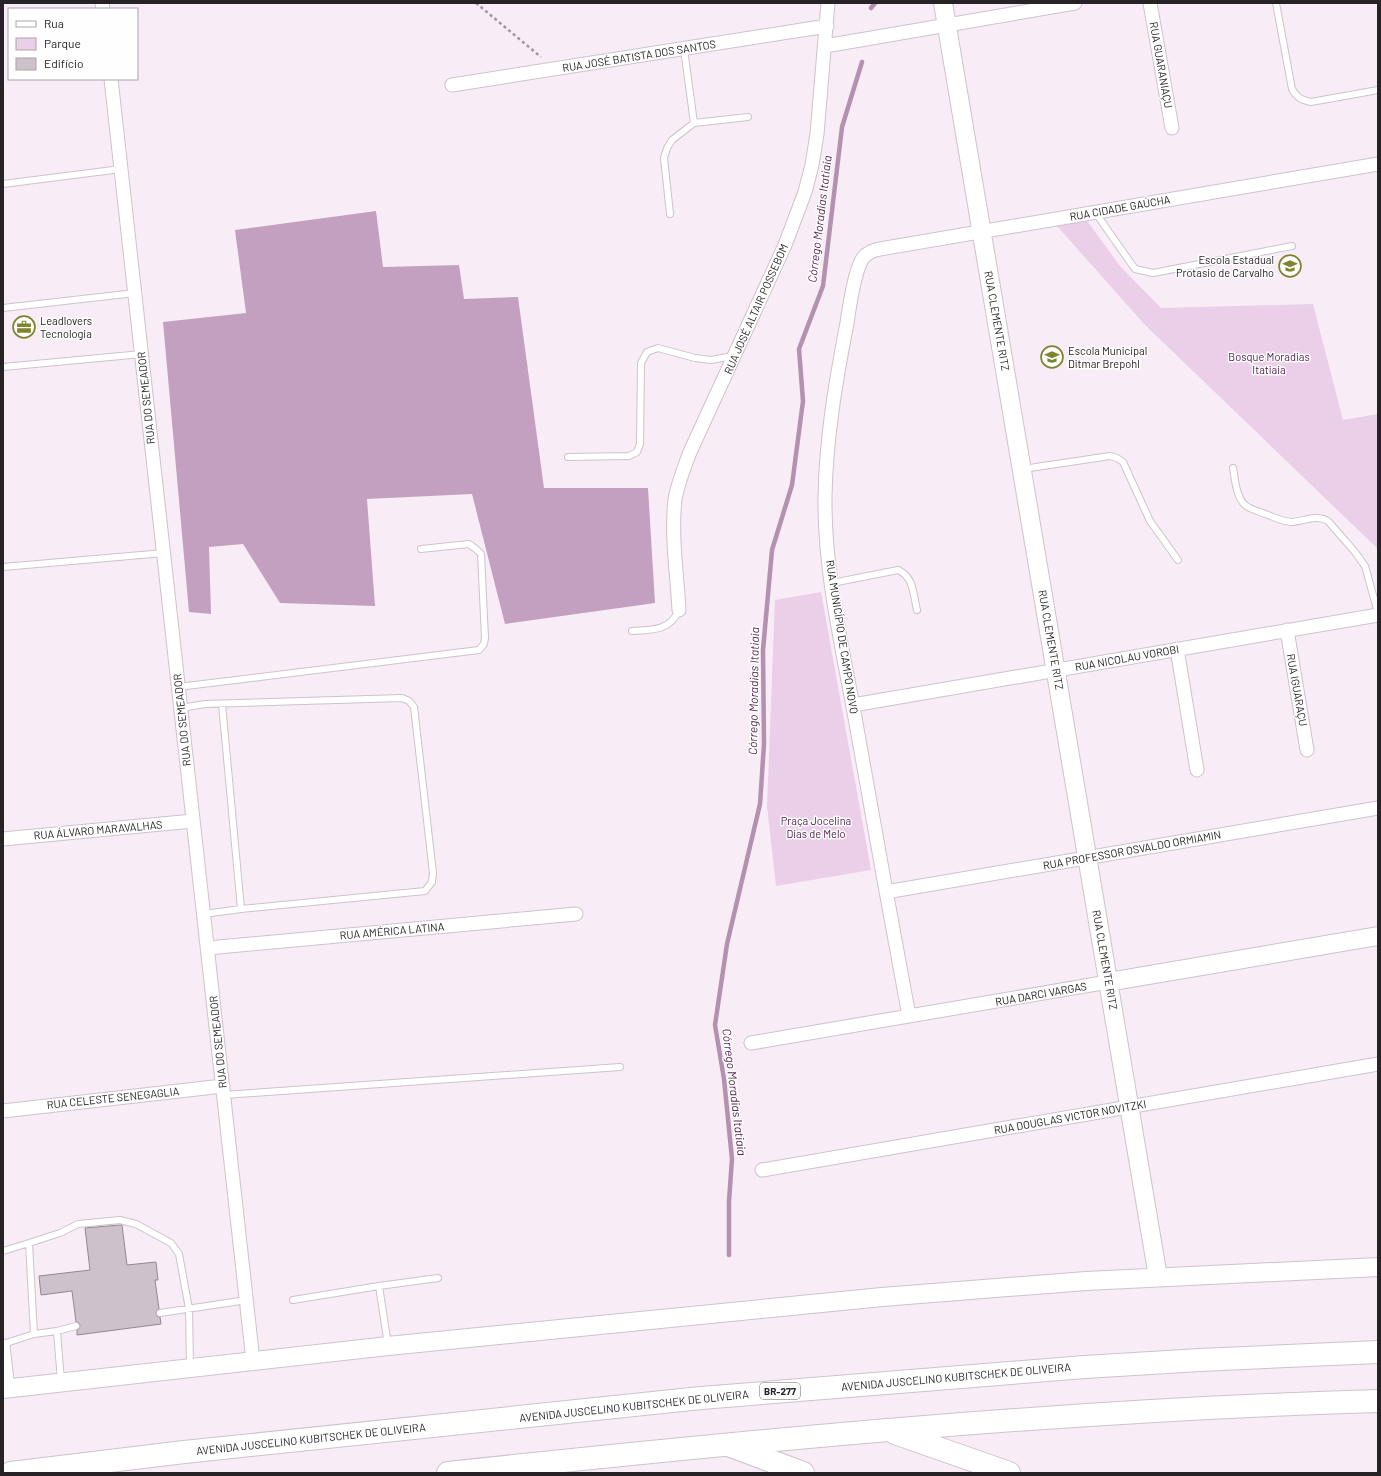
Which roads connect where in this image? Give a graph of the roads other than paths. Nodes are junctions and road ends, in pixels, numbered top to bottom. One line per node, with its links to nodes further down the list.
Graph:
1 (828, 3): 7 (street, RUA JOSÉ ALTAIR POSSEBOM)
2 (943, 3): 6 (street, RUA CLEMENTE RITZ)
3 (1075, 3): 6 (street)
4 (1150, 3): 15 (street, RUA GUARANIAÇU)
5 (1276, 3): 12 (lane)
6 (946, 25): 8 (street); 21 (street, RUA CLEMENTE RITZ)
7 (827, 26): 8 (street, RUA JOSÉ ALTAIR POSSEBOM); 9 (street, RUA JOSÉ BATISTA DOS SANTOS)
8 (825, 46): 27 (street, RUA JOSÉ ALTAIR POSSEBOM)
9 (684, 49): 11 (street, RUA JOSÉ BATISTA DOS SANTOS); 14 (lane)
10 (111, 80): 17 (street, RUA DO SEMEADOR)
11 (452, 86)
12 (1378, 90)
13 (748, 117): 14 (lane)
14 (694, 123): 20 (lane)
15 (1172, 128)
16 (1378, 164): 19 (street, RUA CIDADE GAÚCHA)
17 (121, 169): 18 (lane); 24 (street, RUA DO SEMEADOR)
18 (3, 184)
19 (1094, 212): 21 (street, RUA CIDADE GAÚCHA); 22 (lane)
20 (670, 214)
21 (982, 232): 23 (street, RUA CIDADE GAÚCHA); 31 (street, RUA CLEMENTE RITZ)
22 (1292, 246)
23 (863, 258): 36 (street, RUA MUNICÍPIO DE CAMPO NOVO)
24 (134, 293): 25 (lane); 26 (street, RUA DO SEMEADOR)
25 (3, 308)
26 (142, 354): 28 (lane); 33 (street, RUA DO SEMEADOR)
27 (735, 356): 29 (lane); 37 (street, RUA JOSÉ ALTAIR POSSEBOM)
28 (3, 367)
29 (568, 457)
30 (1233, 468): 39 (lane)
31 (1022, 470): 34 (lane); 43 (street, RUA CLEMENTE RITZ)
32 (421, 549): 44 (lane)
33 (164, 553): 35 (lane); 44 (street, RUA DO SEMEADOR)
34 (1178, 560)
35 (3, 567)
36 (832, 583): 38 (lane); 46 (street, RUA MUNICÍPIO DE CAMPO NOVO)
37 (679, 610): 41 (lane)
38 (917, 610)
39 (1378, 614): 40 (street, RUA NICOLAU VOROBI)
40 (1287, 630): 42 (street, RUA NICOLAU VOROBI); 48 (street, RUA IGUARAÇU)
41 (632, 631)
42 (1177, 649): 43 (street, RUA NICOLAU VOROBI); 49 (street)
43 (1056, 670): 46 (street, RUA NICOLAU VOROBI); 53 (street, RUA CLEMENTE RITZ)
44 (178, 687): 47 (street, RUA DO SEMEADOR)
45 (222, 704): 47 (lane); 55 (lane); 55 (lane)
46 (853, 705): 54 (street, RUA MUNICÍPIO DE CAMPO NOVO)
47 (181, 708): 51 (street, RUA DO SEMEADOR)
48 (1307, 750)
49 (1197, 770)
50 (1378, 808): 53 (street, RUA PROFESSOR OSVALDO ORMIAMIN)
51 (193, 821): 52 (street, RUA ÁLVARO MARAVALHAS); 56 (street, RUA DO SEMEADOR)
52 (3, 839)
53 (1087, 857): 54 (street, RUA PROFESSOR OSVALDO ORMIAMIN); 60 (street, RUA CLEMENTE RITZ)
54 (886, 892): 61 (street, RUA MUNICÍPIO DE CAMPO NOVO)
55 (241, 909): 56 (lane)
56 (204, 914): 59 (street, RUA DO SEMEADOR)
57 (576, 914): 59 (street, RUA AMÉRICA LATINA)
58 (1378, 936): 60 (street, RUA DARCI VARGAS)
59 (208, 948): 65 (street, RUA DO SEMEADOR)
60 (1108, 982): 61 (street, RUA DARCI VARGAS); 66 (street, RUA CLEMENTE RITZ)
61 (908, 1016): 62 (street, RUA DARCI VARGAS)
62 (751, 1043)
63 (1378, 1064): 66 (street, RUA DOUGLAS VICTOR NOVITZKI)
64 (620, 1067): 65 (lane)
65 (224, 1091): 67 (street, RUA CELESTE SENEGAGLIA); 75 (street, RUA DO SEMEADOR)
66 (1129, 1107): 68 (street, RUA DOUGLAS VICTOR NOVITZKI); 72 (street, RUA CLEMENTE RITZ)
67 (3, 1111)
68 (762, 1170)
69 (29, 1243): 70 (lane); 77 (lane); 81 (lane)
70 (3, 1251)
71 (1378, 1267): 72 (street)
72 (1158, 1277): 83 (street)
73 (438, 1278): 74 (lane)
74 (379, 1286): 76 (lane); 83 (lane)
75 (247, 1300): 77 (lane); 85 (street, RUA DO SEMEADOR)
76 (293, 1300)
77 (189, 1309): 78 (lane); 86 (lane)
78 (160, 1313)
79 (76, 1326): 80 (lane)
80 (57, 1331): 81 (lane); 87 (lane)
81 (34, 1334): 82 (lane)
82 (3, 1345): 88 (street)
83 (388, 1346): 85 (street)
84 (1378, 1352): 93 (highway, AVENIDA JUSCELINO KUBITSCHEK DE OLIVEIRA / BR-277)
85 (253, 1361): 86 (street)
86 (190, 1368): 87 (street)
87 (61, 1383): 88 (street)
88 (5, 1389)
89 (1378, 1401): 90 (highway)
90 (886, 1430): 91 (highway); 97 (highway)
91 (726, 1444): 92 (highway); 96 (highway)
92 (611, 1455): 94 (highway); 95 (highway)
93 (11, 1473)
94 (448, 1473)
95 (564, 1473)
96 (803, 1473)
97 (1009, 1473)

